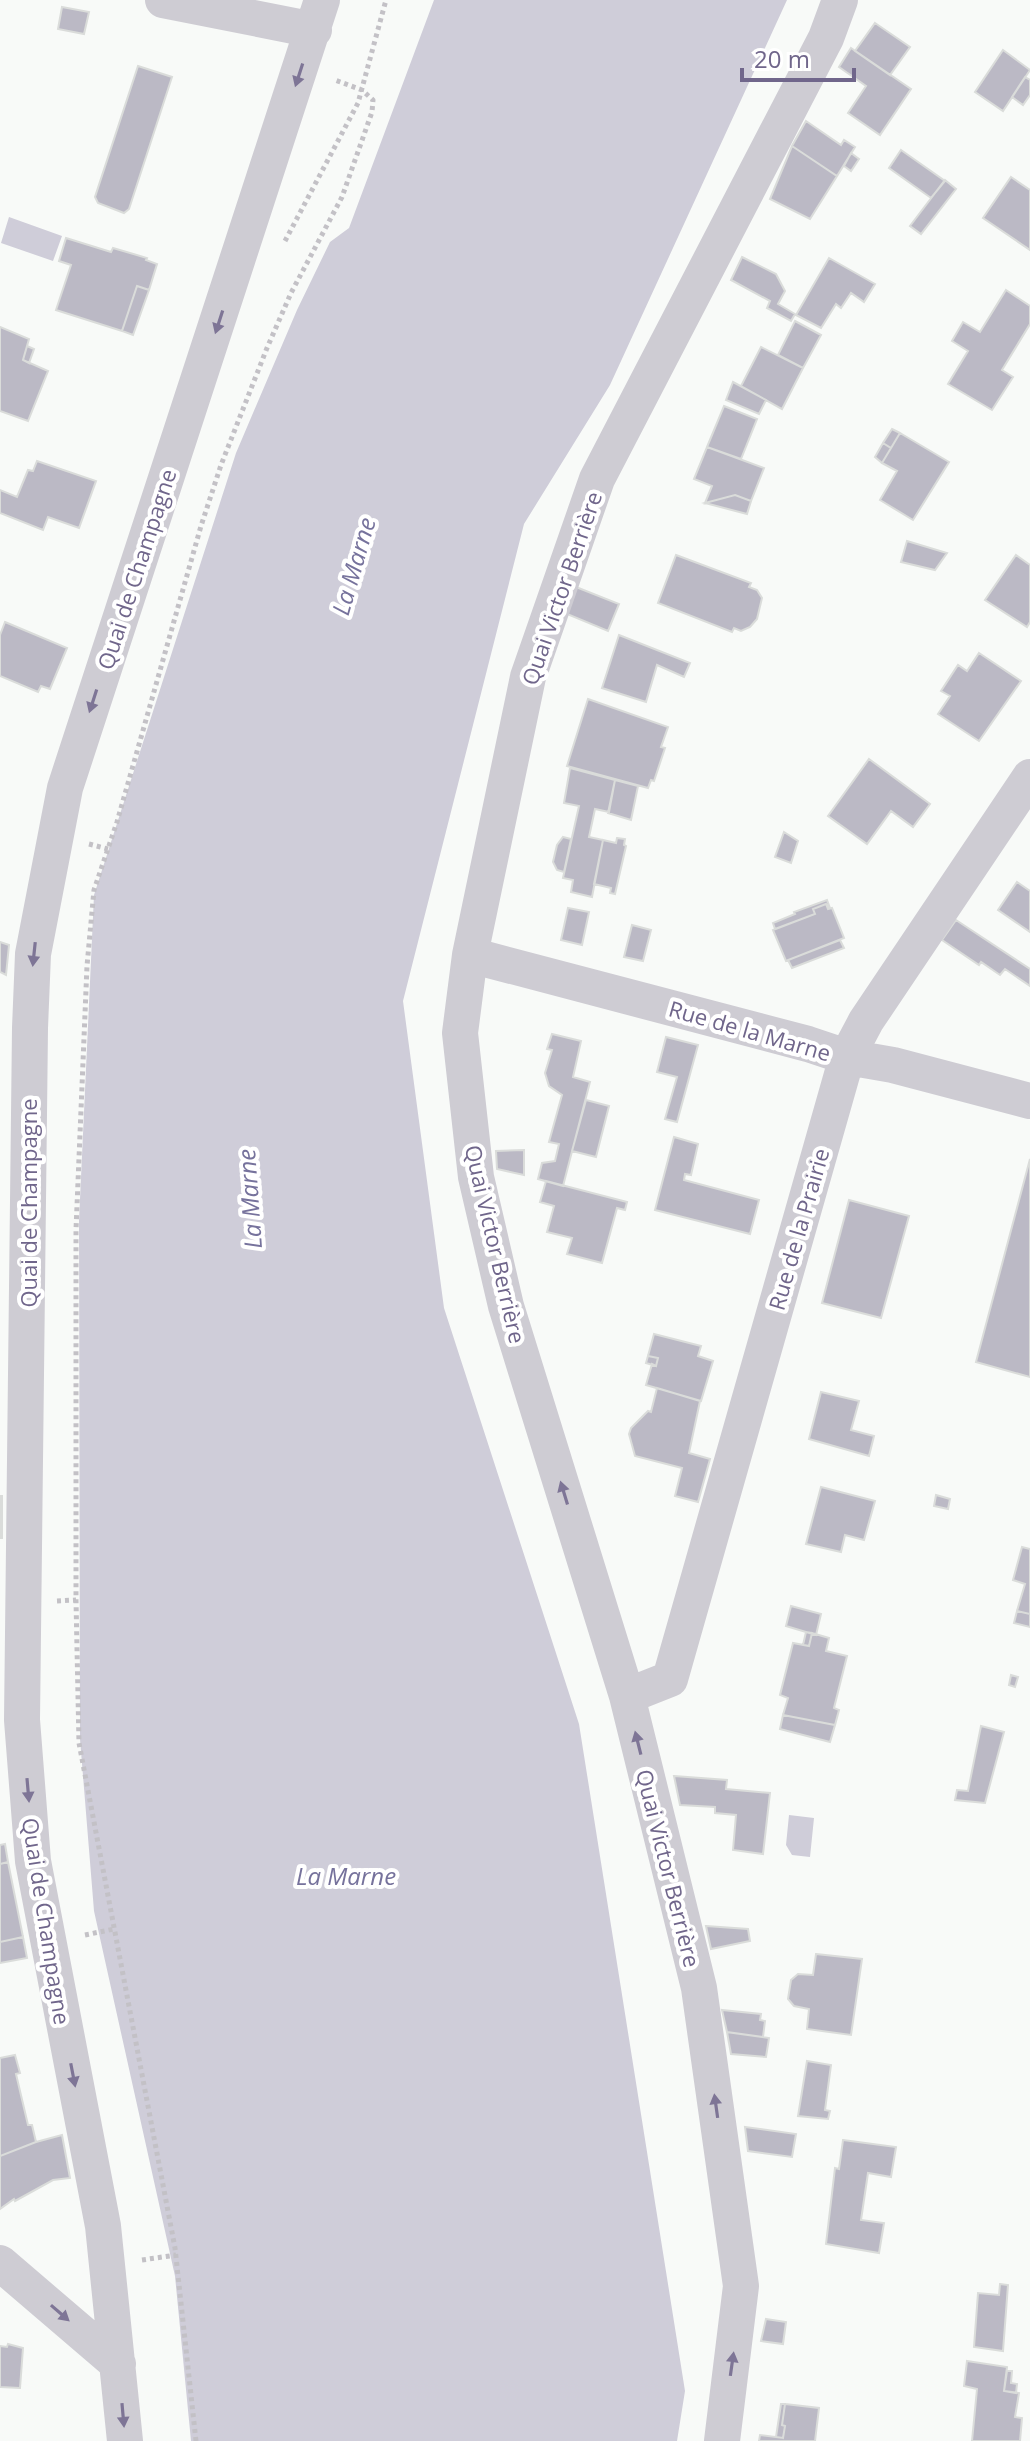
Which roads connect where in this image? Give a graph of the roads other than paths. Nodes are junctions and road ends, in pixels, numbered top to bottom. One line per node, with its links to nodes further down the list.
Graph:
1 (163, 0): 3 (street)
2 (840, 0): 5 (street, Quai Victor Berrière)
3 (318, 15): 10 (street, Quai de Champagne, one-way to 10)
4 (1030, 777): 6 (street, Rue de la Prairie)
5 (470, 955): 6 (street, Rue de la Marne); 8 (street, Quai Victor Berrière, one-way to 5)
6 (847, 1057): 7 (street, Rue de la Marne); 8 (street, Rue de la Prairie)
7 (1030, 1101)
8 (627, 1696): 12 (street, Quai Victor Berrière, one-way to 8)
9 (0, 2263): 10 (street, one-way to 10)
10 (118, 2364): 11 (street, Quai de Champagne, one-way to 11)
11 (125, 2441)
12 (722, 2441)

